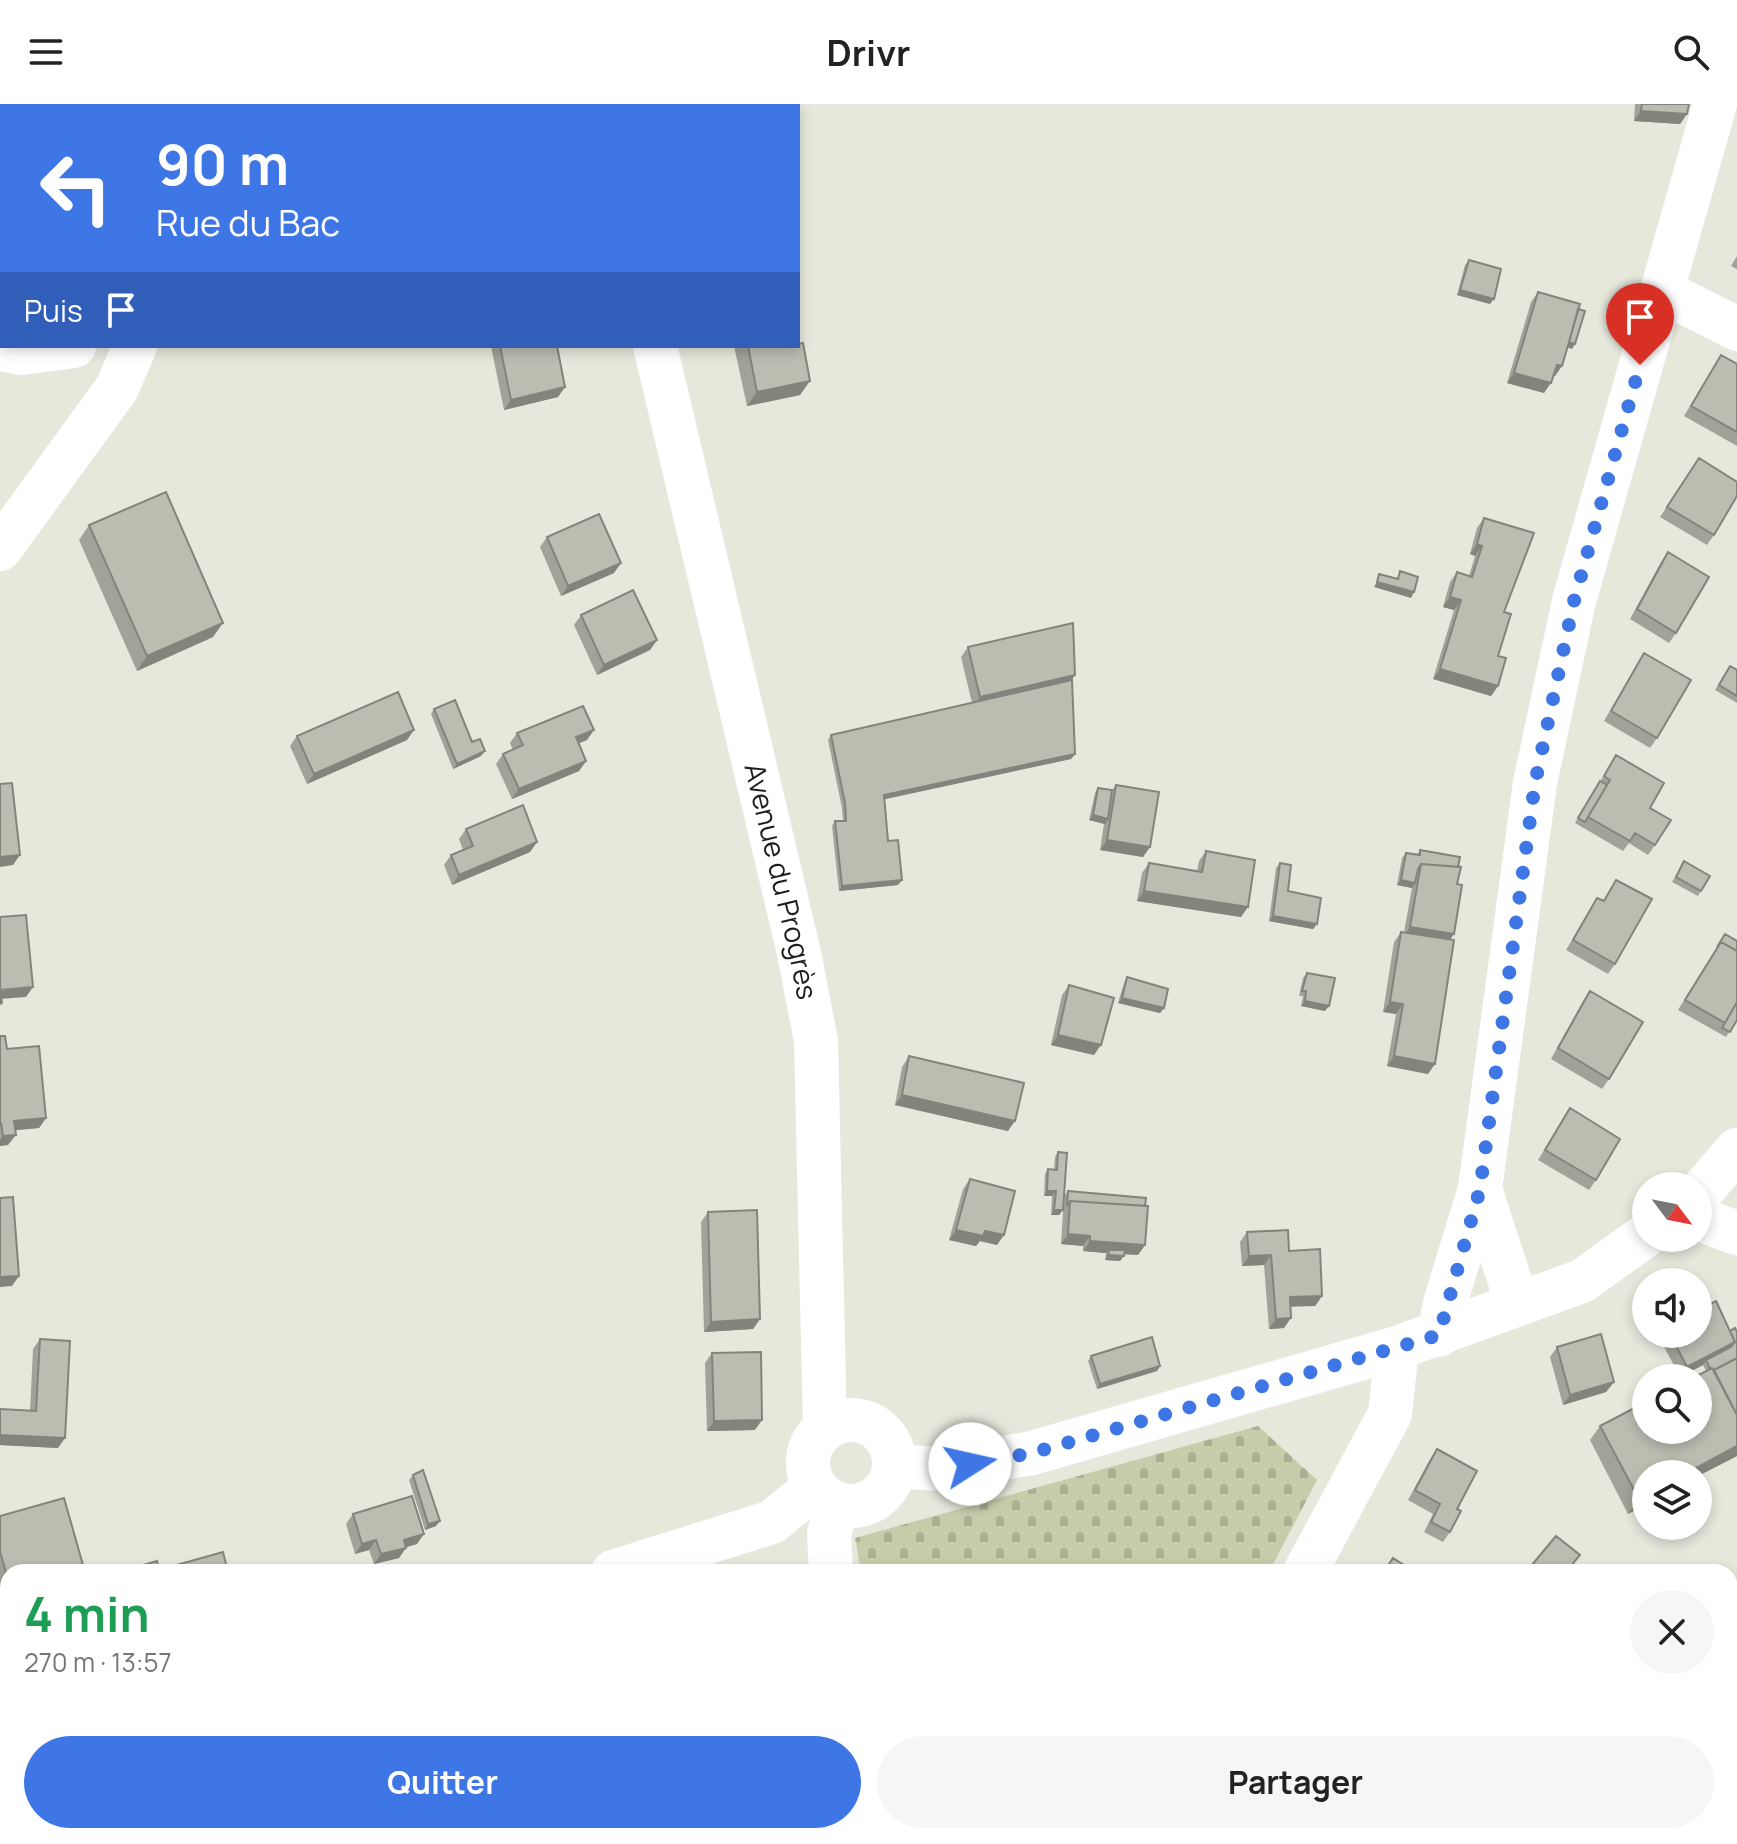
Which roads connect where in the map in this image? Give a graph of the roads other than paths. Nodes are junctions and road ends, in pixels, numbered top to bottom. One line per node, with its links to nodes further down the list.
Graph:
1 (1715, 104): 2 (street)
2 (1664, 292): 3 (street); 11 (street)
3 (1737, 329)
4 (59, 348): 7 (street)
5 (134, 348): 8 (street)
6 (655, 348): 18 (street, Avenue du Progrès)
7 (0, 349)
8 (0, 549)
9 (1737, 1150): 10 (street)
10 (1712, 1179)
11 (1480, 1189): 15 (street); 16 (street)
12 (1712, 1224): 13 (street)
13 (1737, 1233)
14 (1632, 1245): 15 (street)
15 (1517, 1303): 16 (street)
16 (1439, 1335): 17 (street)
17 (1397, 1348): 19 (street); 23 (street)
18 (825, 1429): 19 (street); 20 (street)
19 (894, 1466): 20 (street)
20 (827, 1495): 21 (street); 22 (street)
21 (638, 1564)
22 (831, 1564)
23 (1309, 1564)

